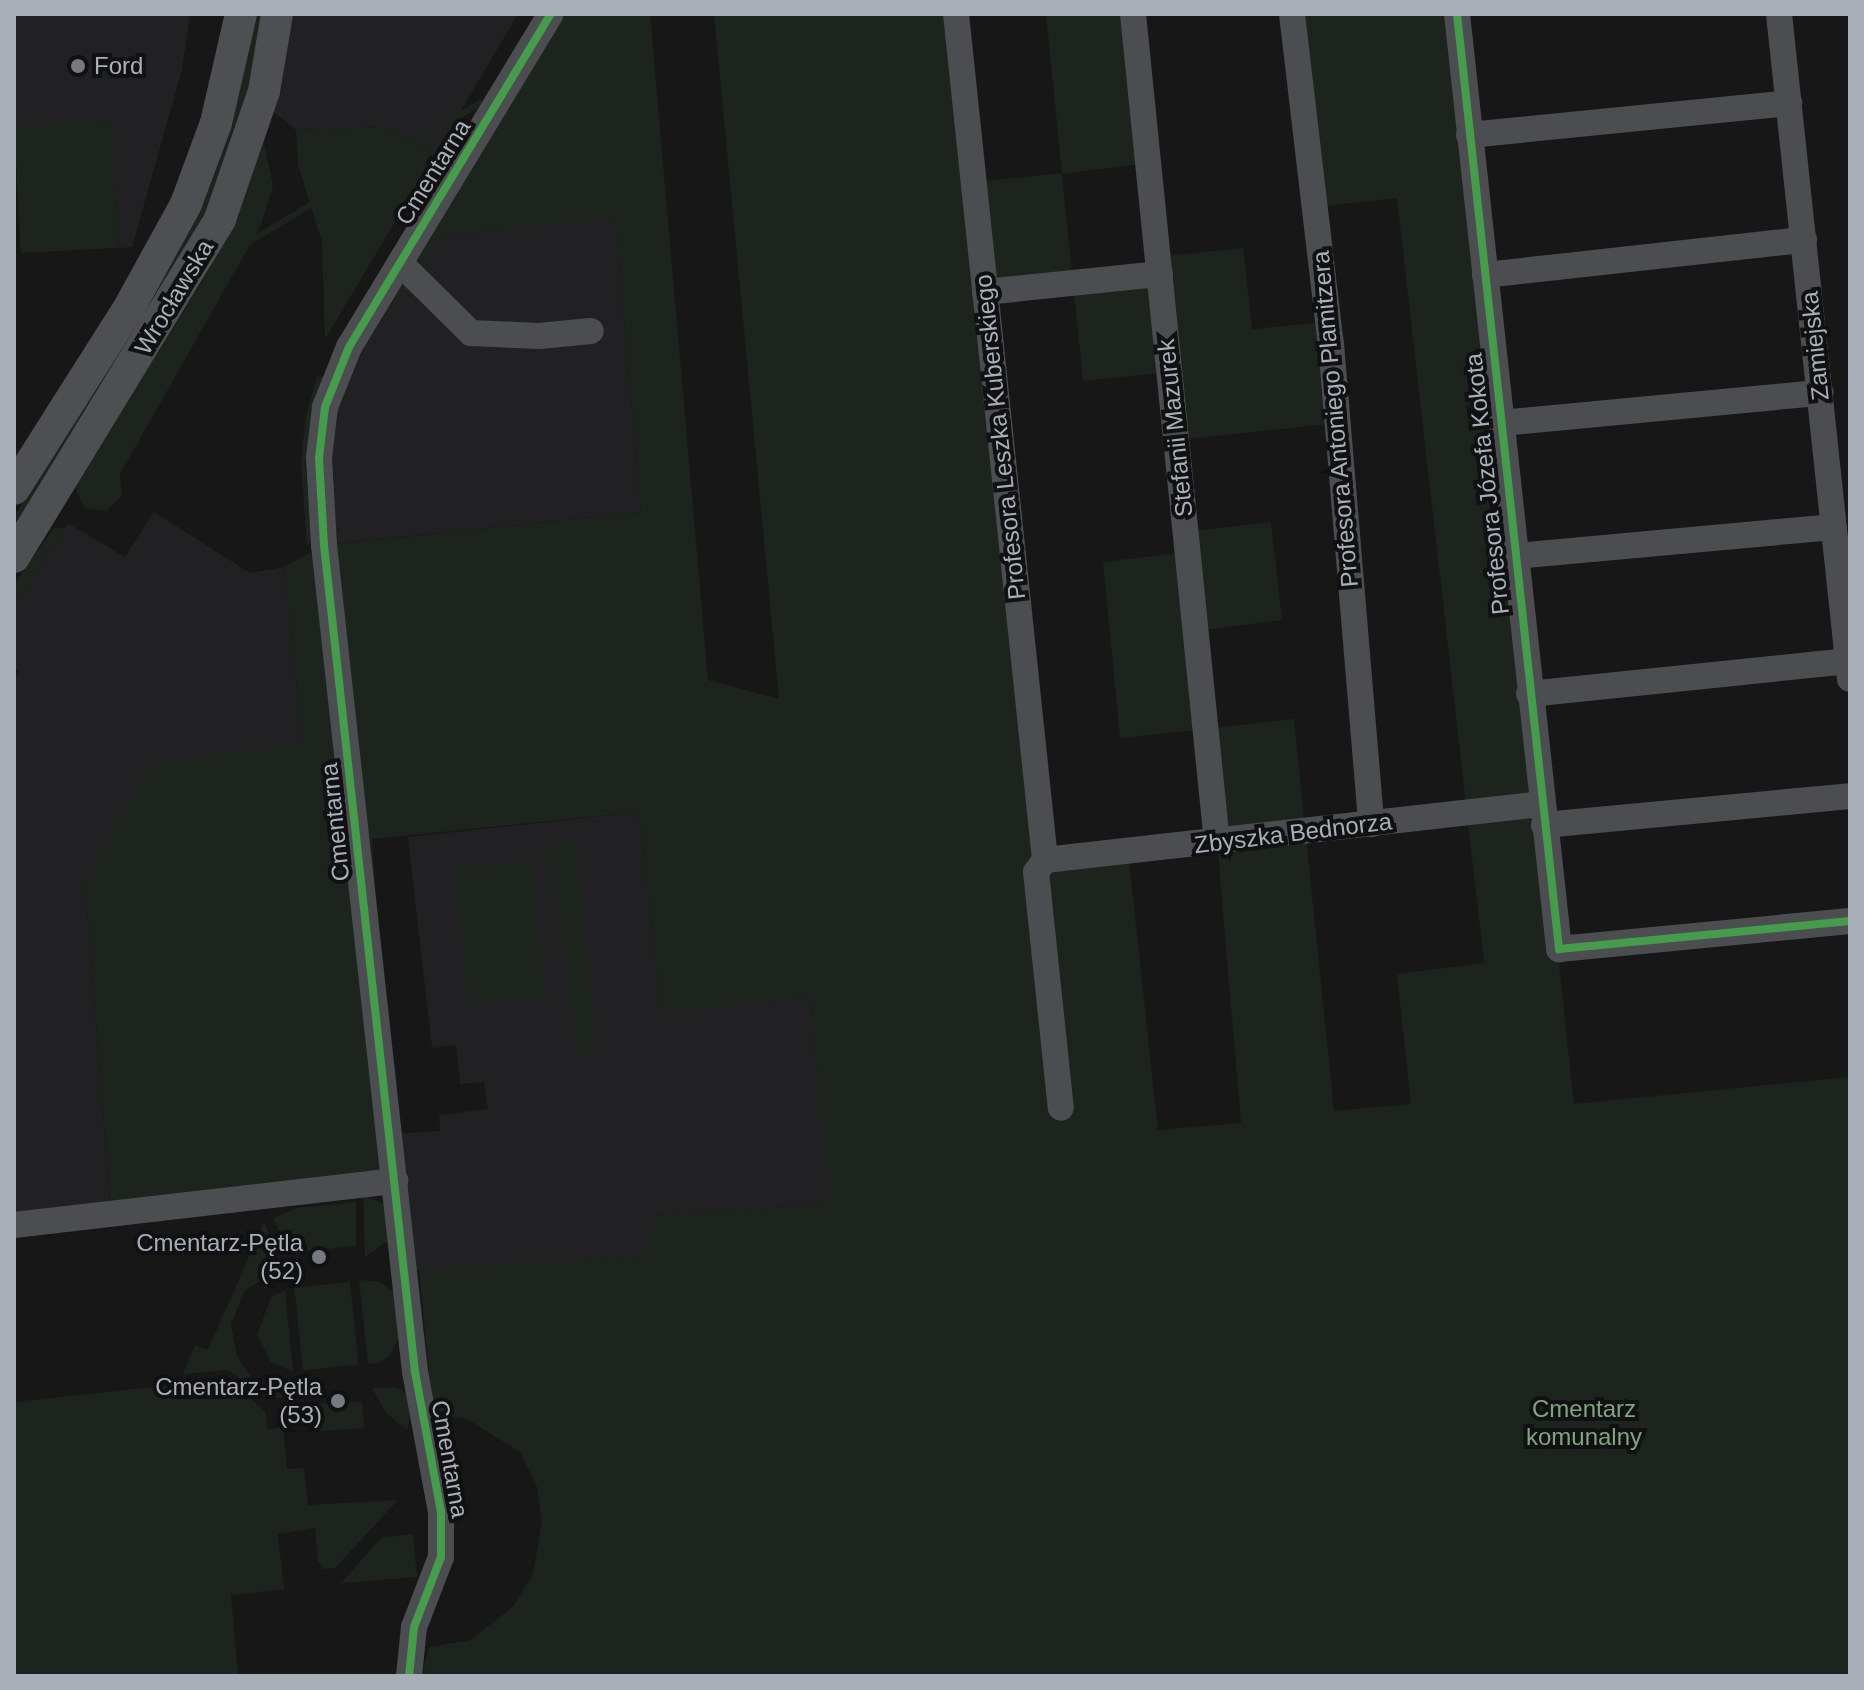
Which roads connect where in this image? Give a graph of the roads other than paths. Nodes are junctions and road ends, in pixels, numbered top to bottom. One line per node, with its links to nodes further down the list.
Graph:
1 (241, 14): 19 (main road, Wrocławska)
2 (277, 14): 22 (main road, Wrocławska)
3 (551, 14): 12 (street, Cmentarna)
4 (956, 14): 15 (street, Profesora Leszka Kuberskiego)
5 (1133, 14): 13 (street, Stefanii Mazurek)
6 (1292, 14): 27 (street, Profesora Antoniego Plamitzera)
7 (1457, 14): 10 (street, Profesora Józefa Kokota)
8 (1779, 14): 9 (street, Zamiejska)
9 (1789, 103): 10 (street); 11 (street, Zamiejska)
10 (1469, 135): 14 (street, Profesora Józefa Kokota)
11 (1804, 240): 14 (street); 17 (street, Zamiejska)
12 (400, 263): 16 (street); 32 (street, Cmentarna)
13 (1160, 274): 15 (street); 28 (street, Stefanii Mazurek)
14 (1485, 275): 18 (street, Profesora Józefa Kokota)
15 (985, 292): 29 (street, Profesora Leszka Kuberskiego)
16 (591, 331)
17 (1821, 393): 18 (street); 20 (street, Zamiejska)
18 (1501, 423): 21 (street, Profesora Józefa Kokota)
19 (14, 489)
20 (1834, 527): 21 (street); 23 (street, Zamiejska)
21 (1515, 556): 24 (street, Profesora Józefa Kokota)
22 (14, 557)
23 (1849, 670): 24 (street)
24 (1529, 694): 26 (street, Profesora Józefa Kokota)
25 (1850, 796): 26 (street, Zbyszka Bednorza)
26 (1543, 814): 27 (street, Zbyszka Bednorza); 30 (street, Profesora Józefa Kokota)
27 (1371, 824): 28 (street, Zbyszka Bednorza)
28 (1217, 842): 29 (street, Zbyszka Bednorza)
29 (1045, 860): 31 (street, Profesora Leszka Kuberskiego)
30 (1850, 921)
31 (1061, 1108)
32 (395, 1181): 33 (street); 34 (street, Cmentarna)
33 (14, 1225)
34 (409, 1676)

